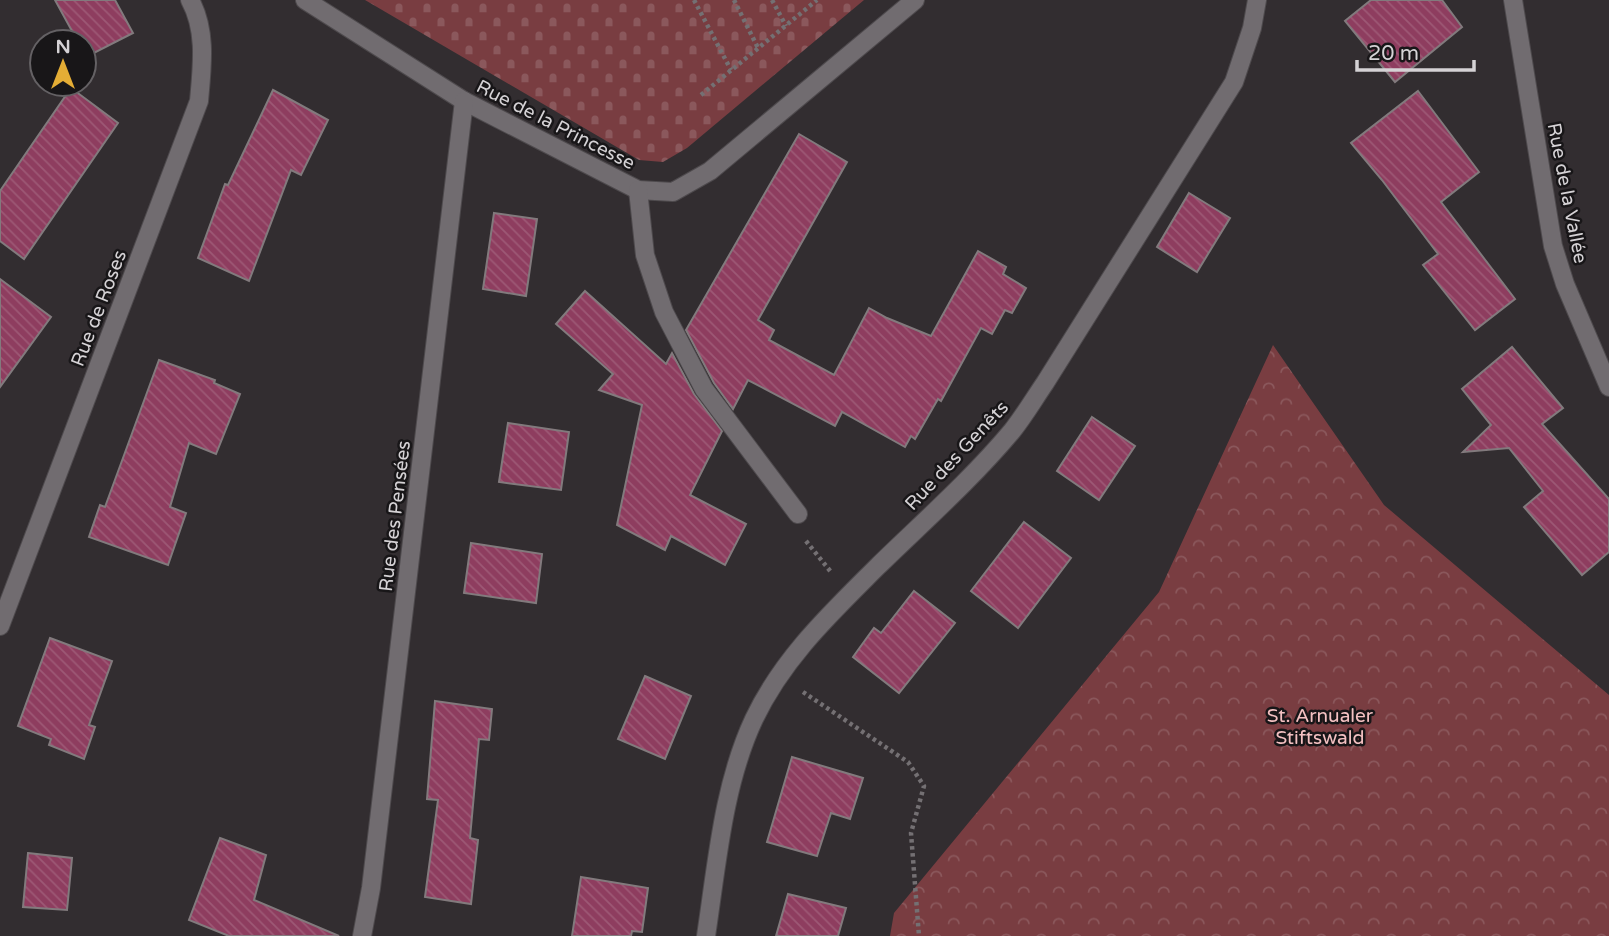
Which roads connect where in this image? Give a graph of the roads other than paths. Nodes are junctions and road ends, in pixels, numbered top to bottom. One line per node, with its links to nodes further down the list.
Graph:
1 (190, 0): 10 (street, Rue de Roses)
2 (305, 0): 6 (street, Rue de la Princesse)
3 (915, 0): 7 (street, Rue de la Princesse)
4 (1256, 0): 12 (street, Rue des Genêts)
5 (1513, 0): 8 (street, Rue de la Vallée)
6 (464, 101): 7 (street, Rue de la Princesse); 11 (street, Rue des Pensées)
7 (638, 190): 9 (street)
8 (1609, 387)
9 (798, 514)
10 (0, 626)
11 (362, 936)
12 (706, 936)

